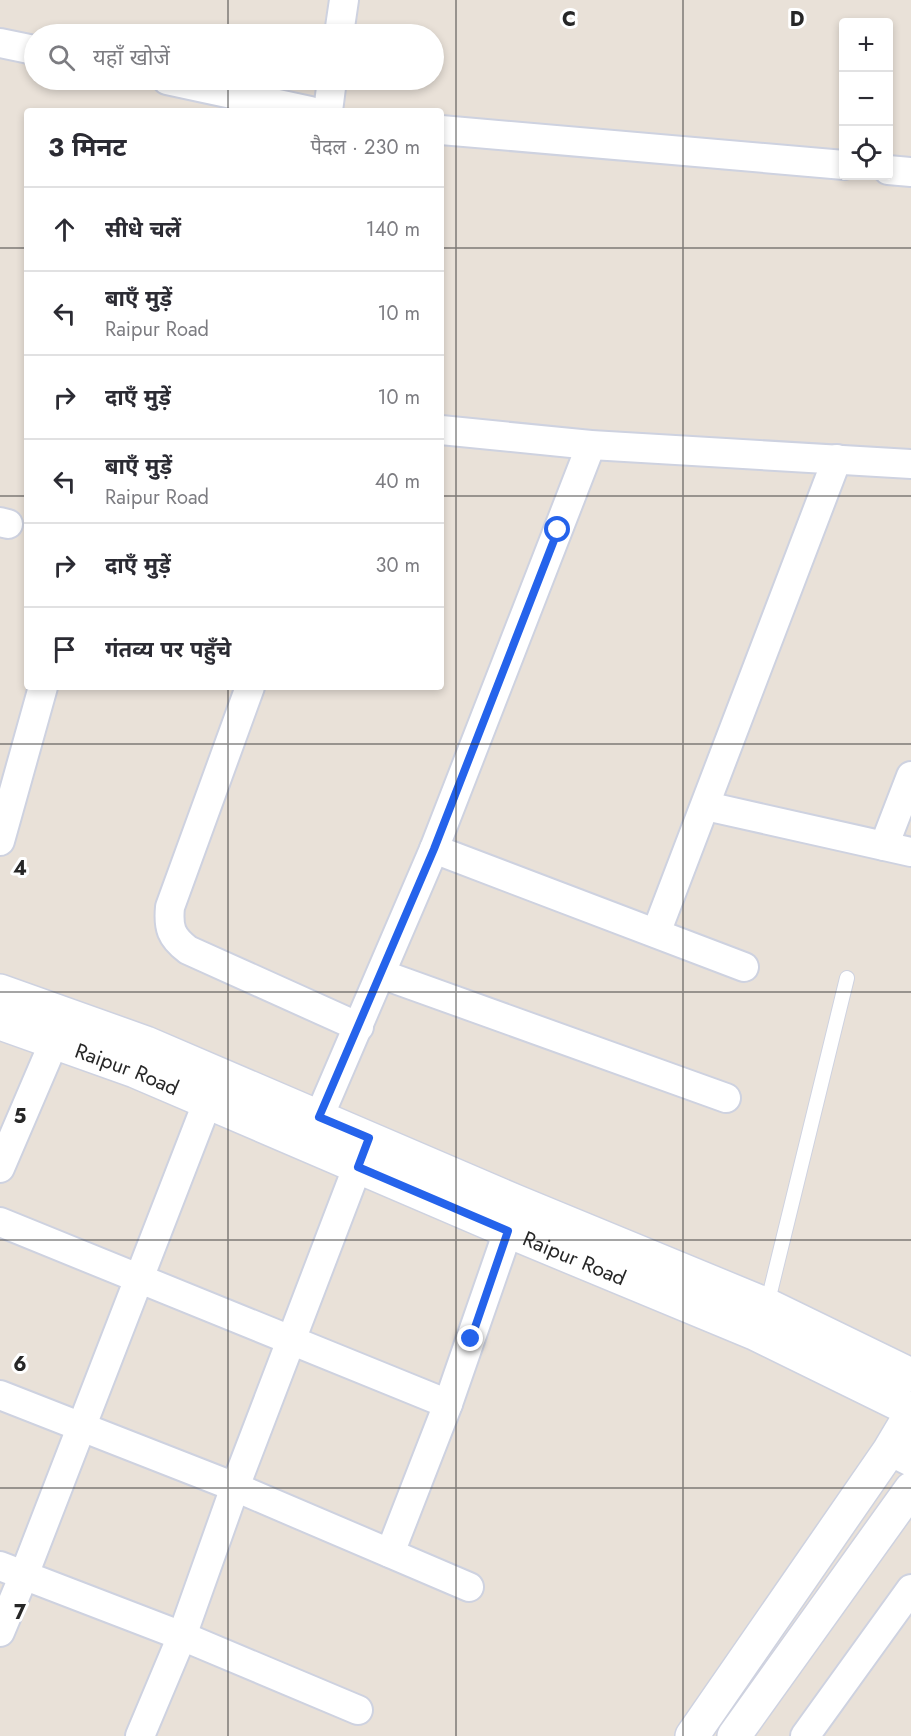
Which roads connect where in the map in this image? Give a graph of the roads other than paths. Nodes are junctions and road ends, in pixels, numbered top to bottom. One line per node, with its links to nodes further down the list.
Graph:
1 (344, 0): 2 (street)
2 (340, 24)
3 (0, 43): 4 (street)
4 (24, 48)
5 (213, 90): 7 (street)
6 (331, 90): 8 (street)
7 (296, 108)
8 (328, 108)
9 (444, 130): 10 (street)
10 (839, 165)
11 (893, 170): 12 (street)
12 (911, 172)
13 (444, 430): 14 (street)
14 (591, 445): 15 (street); 24 (street)
15 (837, 459): 16 (street); 21 (street)
16 (911, 464)
17 (42, 690): 20 (street)
18 (249, 690): 32 (street)
19 (911, 776): 23 (street)
20 (7, 790): 22 (street)
21 (706, 806): 23 (street); 26 (street)
22 (0, 841)
23 (884, 846): 25 (street)
24 (434, 849): 26 (street); 28 (street)
25 (911, 852)
26 (656, 933): 27 (street)
27 (744, 967)
28 (381, 974): 32 (street); 34 (street)
29 (847, 978): 43 (lane)
30 (0, 991): 33 (main road, Raipur Road)
31 (0, 1023): 33 (main road, Raipur Road)
32 (359, 1027): 36 (street)
33 (60, 1028): 35 (main road, Raipur Road); 36 (main road, Raipur Road); 38 (street)
34 (726, 1098)
35 (207, 1103): 36 (main road, Raipur Road); 41 (street)
36 (313, 1132): 37 (main road, Raipur Road)
37 (363, 1153): 40 (main road, Raipur Road); 42 (main road, Raipur Road); 44 (street)
38 (0, 1168)
39 (0, 1222): 41 (street)
40 (508, 1231): 42 (main road, Raipur Road); 47 (street)
41 (140, 1277): 44 (street); 50 (street)
42 (715, 1300): 43 (main road, Raipur Road); 48 (main road, Raipur Road)
43 (767, 1305): 45 (main road, Raipur Road)
44 (290, 1340): 47 (street); 52 (street)
45 (911, 1375)
46 (0, 1395): 50 (street)
47 (448, 1404): 54 (street)
48 (911, 1410)
49 (911, 1414): 51 (main road)
50 (81, 1427): 52 (street); 55 (street)
51 (900, 1456): 62 (main road)
52 (235, 1487): 54 (street); 59 (street)
53 (911, 1489): 63 (main road)
54 (390, 1553): 56 (street)
55 (12, 1571): 58 (street); 59 (street)
56 (469, 1587)
57 (911, 1589): 64 (street)
58 (0, 1632)
59 (182, 1636): 60 (street); 61 (street)
60 (358, 1710)
61 (140, 1736)
62 (692, 1736)
63 (734, 1736)
64 (805, 1736)

